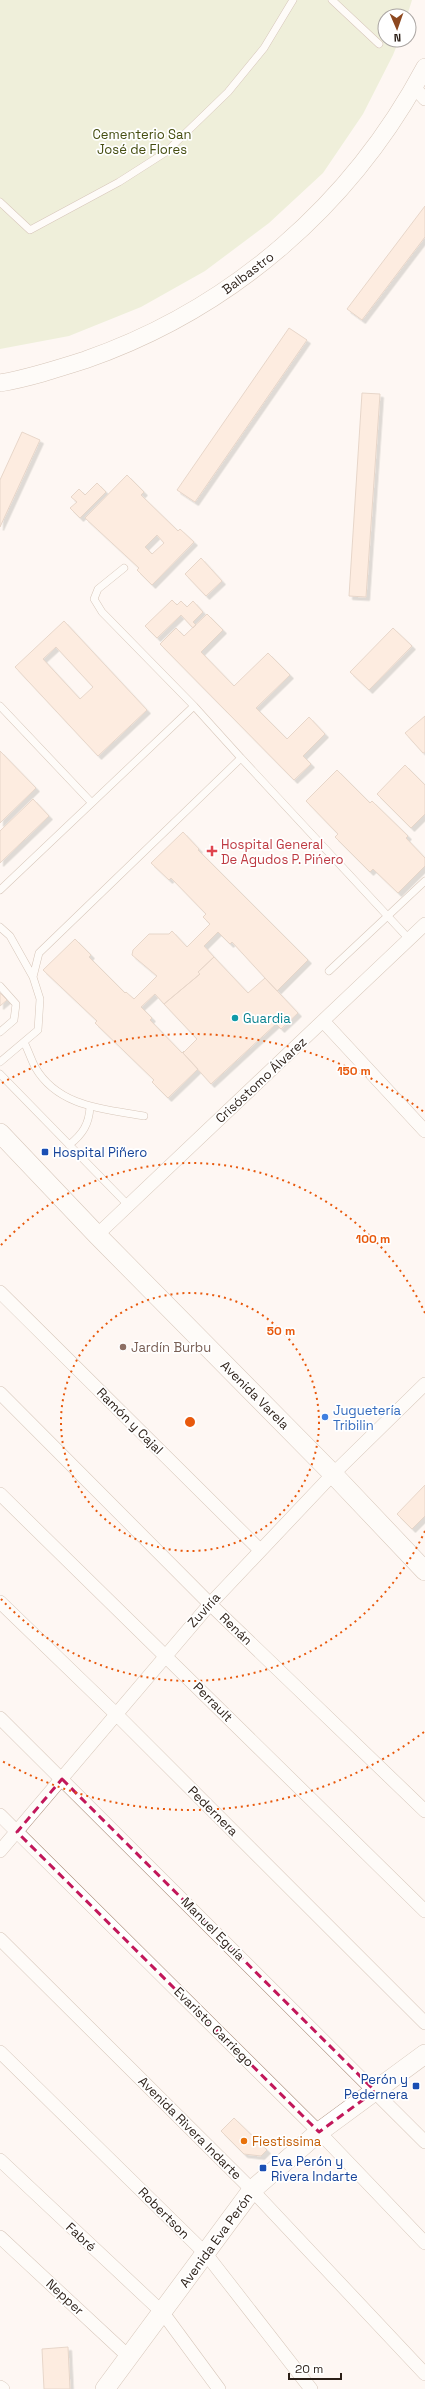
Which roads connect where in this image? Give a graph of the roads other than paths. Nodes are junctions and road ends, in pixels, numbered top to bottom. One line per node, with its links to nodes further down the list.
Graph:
1 (293, 0): 6 (lane)
2 (332, 0): 3 (lane)
3 (377, 42)
4 (425, 67): 5 (street, Balbastro)
5 (420, 93): 7 (street, Balbastro)
6 (0, 202)
7 (0, 383)
8 (124, 568): 10 (lane)
9 (0, 706): 12 (lane)
10 (194, 706): 11 (lane); 12 (lane)
11 (241, 758): 15 (lane); 20 (lane)
12 (91, 802): 14 (lane)
13 (425, 881): 15 (lane)
14 (0, 890)
15 (388, 916): 18 (lane); 19 (lane)
16 (425, 924): 18 (street, Crisóstomo Álvarez)
17 (0, 927): 20 (lane)
18 (409, 939): 22 (street, Crisóstomo Álvarez)
19 (329, 971)
20 (33, 977): 24 (lane)
21 (0, 986): 23 (lane)
22 (323, 1021): 29 (street); 32 (street, Crisóstomo Álvarez)
23 (0, 1032)
24 (24, 1042): 25 (lane); 27 (lane)
25 (0, 1062)
26 (0, 1074): 31 (lane)
27 (90, 1107): 28 (lane); 31 (lane)
28 (144, 1116)
29 (425, 1131)
30 (0, 1133): 33 (main road, Avenida Varela)
31 (69, 1145): 32 (lane)
32 (128, 1205): 33 (street, Crisóstomo Álvarez)
33 (97, 1235): 37 (main road, Avenida Varela)
34 (0, 1292): 39 (street, Ramón y Cajal)
35 (425, 1384): 37 (street, Zuviría)
36 (0, 1393): 42 (street, Renán)
37 (333, 1474): 39 (street, Zuviría); 40 (main road, Avenida Varela)
38 (0, 1494): 43 (street, Perrault)
39 (260, 1550): 42 (street, Zuviría)
40 (425, 1571)
41 (0, 1602): 44 (street, Pedernera)
42 (210, 1604): 43 (street, Zuviría); 47 (street, Renán)
43 (165, 1655): 44 (street, Zuviría); 51 (street, Perrault)
44 (117, 1715): 46 (street, Zuviría); 53 (street, Pedernera)
45 (0, 1718): 46 (street, Manuel Eguía)
46 (62, 1780): 49 (street, Zuviría); 56 (street, Manuel Eguía)
47 (425, 1811)
48 (0, 1815): 49 (street, Evaristo Carriego)
49 (17, 1832): 50 (street, Zuviría); 57 (street, Evaristo Carriego)
50 (0, 1851)
51 (425, 1911)
52 (0, 1939): 60 (street, Avenida Rivera Indarte)
53 (425, 2023)
54 (0, 2052): 63 (street, Robertson)
55 (425, 2054): 56 (main road, Avenida Eva Perón)
56 (375, 2091): 57 (main road, Avenida Eva Perón); 58 (street, Manuel Eguía)
57 (319, 2132): 60 (main road, Avenida Eva Perón); 62 (street, Evaristo Carriego)
58 (425, 2142)
59 (0, 2160): 64 (street, Fabré)
60 (252, 2190): 63 (main road, Avenida Eva Perón); 66 (street, Avenida Rivera Indarte)
61 (0, 2238): 65 (street, Nepper)
62 (425, 2243)
63 (206, 2254): 64 (main road, Avenida Eva Perón); 71 (street, Robertson)
64 (163, 2313): 65 (main road, Avenida Eva Perón); 70 (street, Fabré)
65 (129, 2357): 69 (main road, Avenida Eva Perón)
66 (425, 2374)
67 (0, 2387): 68 (street)
68 (3, 2389)
69 (106, 2389)
70 (219, 2389)
71 (311, 2389)

